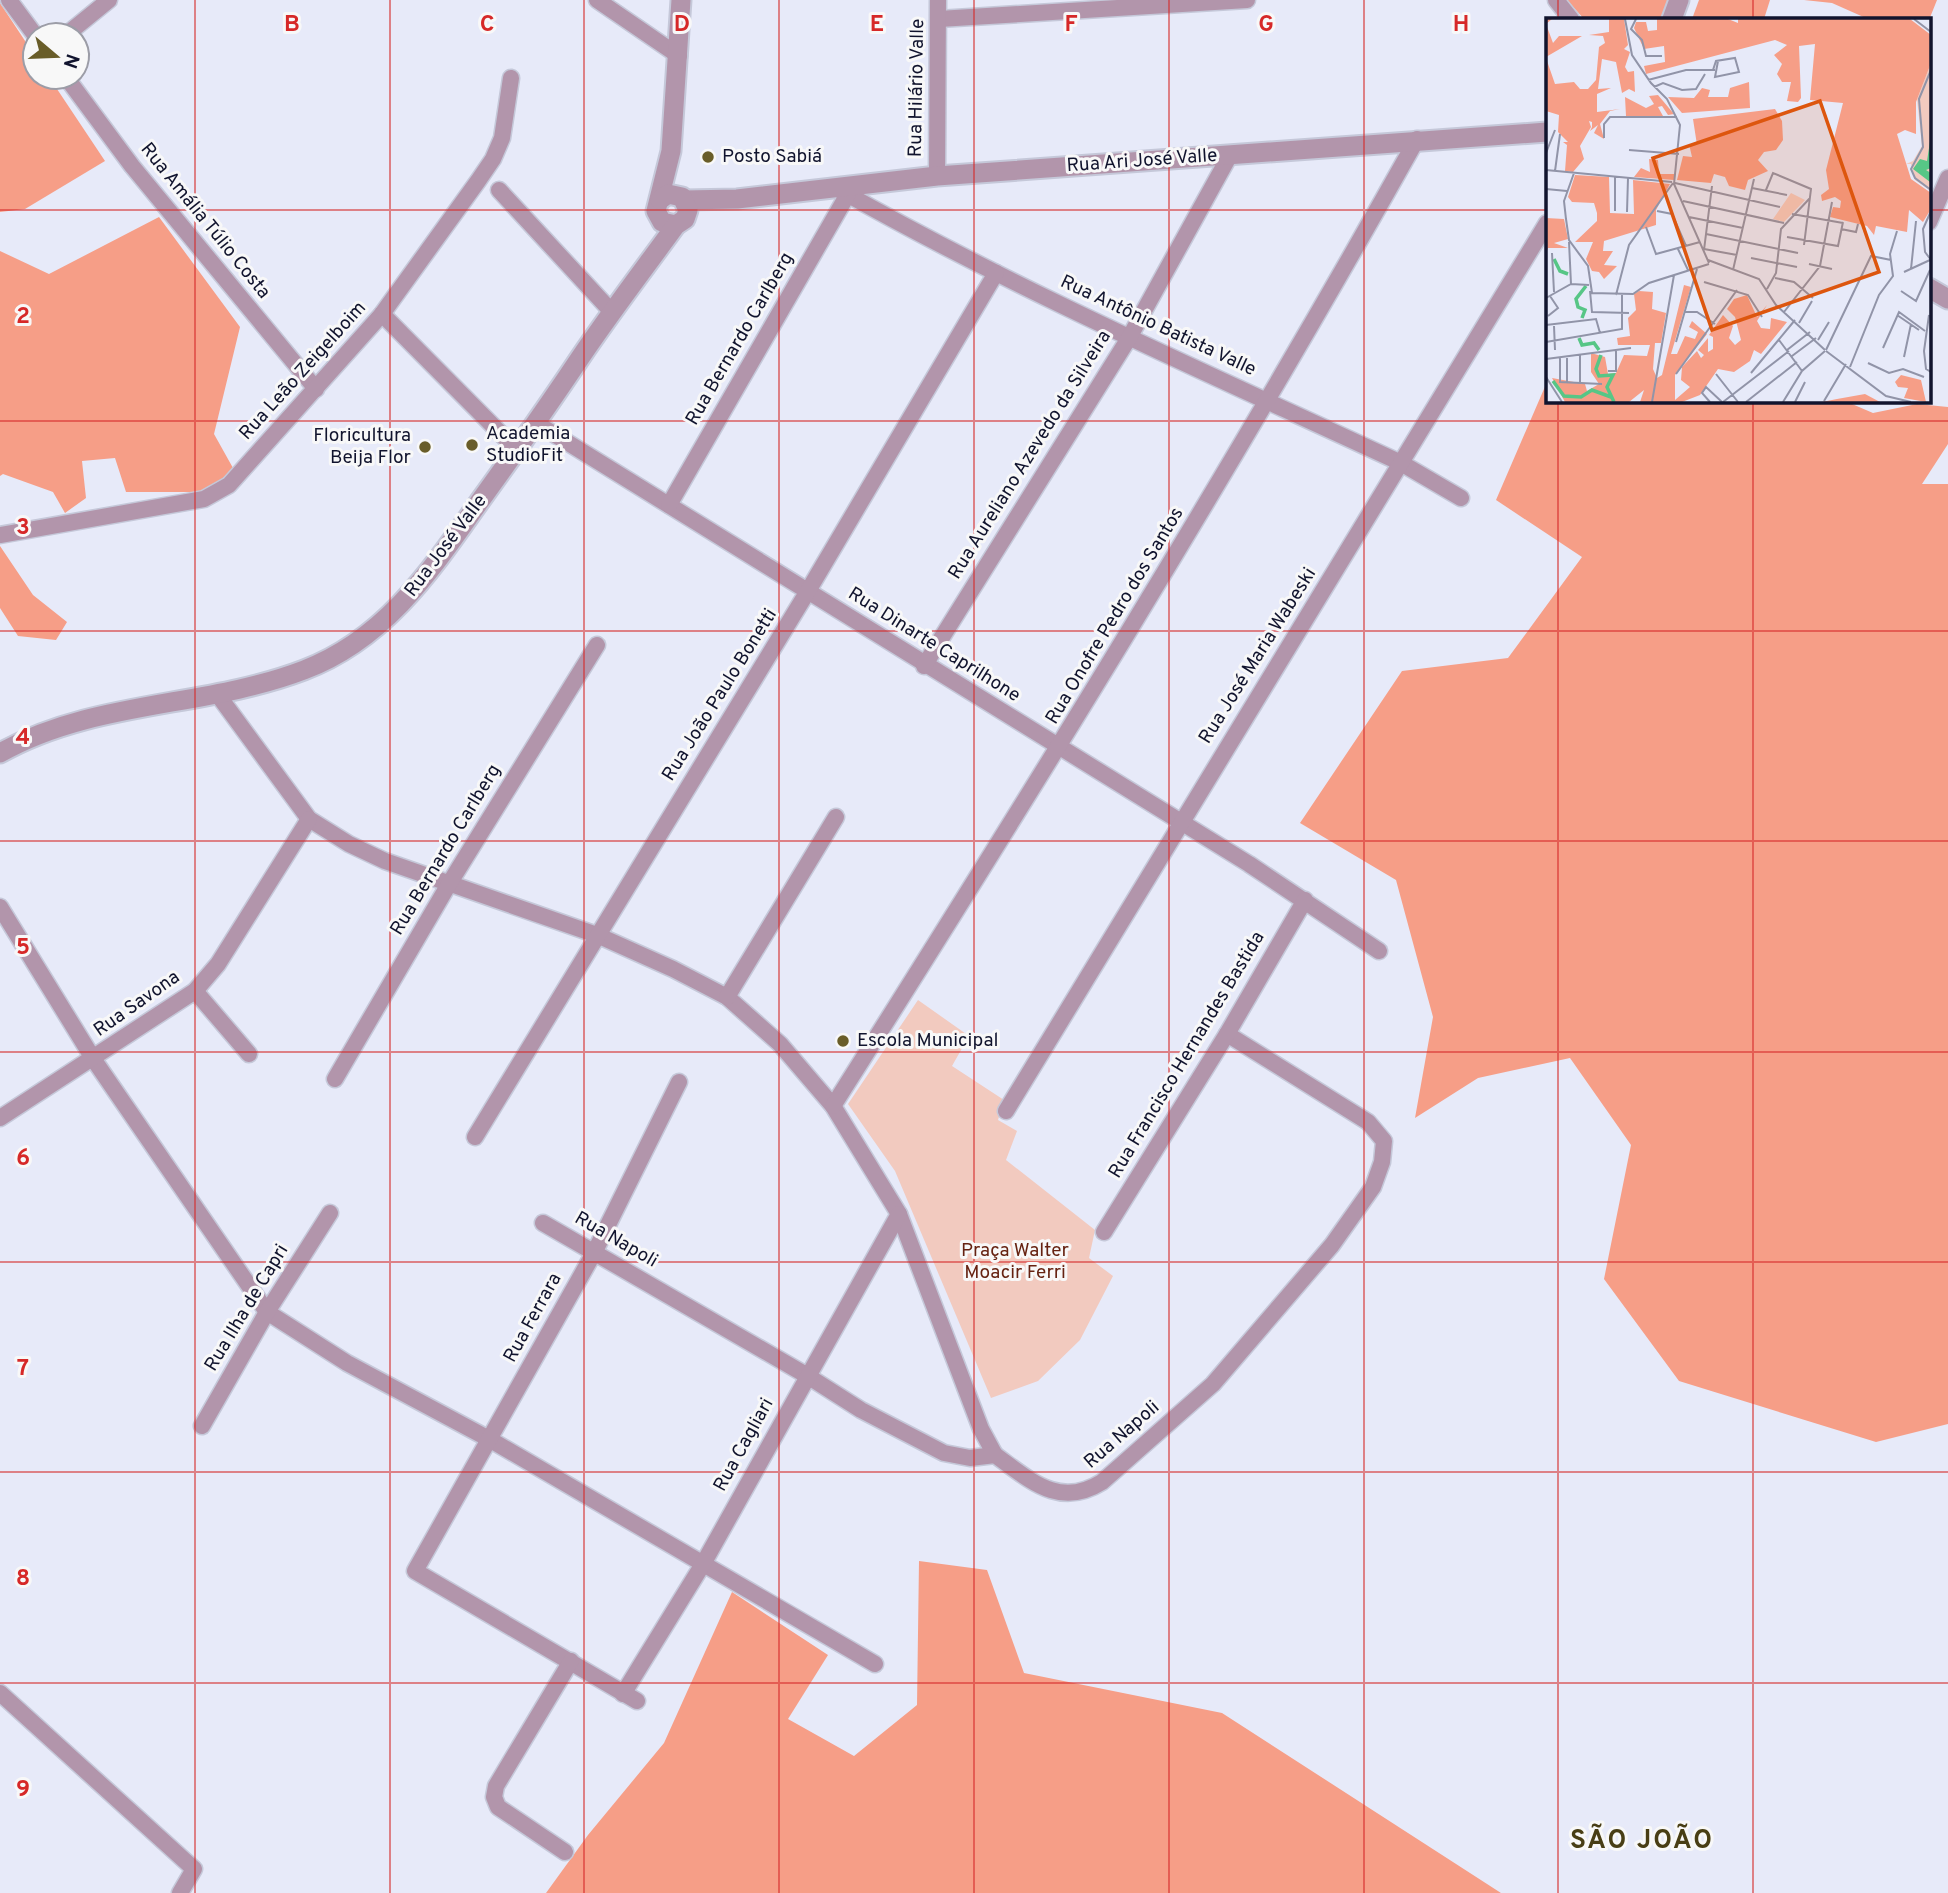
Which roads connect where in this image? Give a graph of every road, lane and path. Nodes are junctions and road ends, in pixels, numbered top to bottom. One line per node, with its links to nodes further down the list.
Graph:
1 (9, 0): 12 (street)
2 (108, 0): 13 (street)
3 (597, 0): 14 (street)
4 (681, 0): 14 (street, Rua José Valle)
5 (938, 0): 11 (street, Rua Hilário Valle)
6 (1247, 0): 11 (street)
7 (1556, 0): 9 (street)
8 (1679, 0): 10 (street)
9 (1571, 18)
10 (1672, 18)
11 (939, 19): 20 (street, Rua Hilário Valle)
12 (25, 21)
13 (83, 21)
14 (679, 56): 24 (street, Rua José Valle)
15 (511, 78): 31 (street, Rua Leão Zeigelboim)
16 (76, 91): 33 (street, Rua Amália Túlio Costa)
17 (1546, 132): 18 (street, Rua Ari José Valle)
18 (1417, 139): 19 (street, Rua Ari José Valle); 34 (street, Rua Onofre Pedro dos Santos)
19 (1230, 155): 20 (street, Rua Ari José Valle); 32 (street, Rua Aureliano Azevedo da Silveira)
20 (937, 176): 23 (street, Rua Ari José Valle)
21 (1948, 178): 25 (street)
22 (499, 190): 30 (street)
23 (843, 191): 24 (street, Rua Ari José Valle); 27 (street, Rua Antônio Batista Valle); 39 (street, Rua Bernardo Carlberg)
24 (674, 209): 30 (street, Rua José Valle)
25 (1930, 220)
26 (1546, 225): 37 (street, Rua José Maria Wabeski)
27 (996, 272): 32 (street, Rua Antônio Batista Valle); 41 (street, Rua João Paulo Bonetti)
28 (1930, 289): 29 (street)
29 (1948, 299)
30 (611, 311): 35 (street, Rua José Valle)
31 (382, 314): 33 (street, Rua Leão Zeigelboim); 36 (street)
32 (1129, 338): 34 (street, Rua Antônio Batista Valle); 43 (street, Rua Aureliano Azevedo da Silveira)
33 (316, 389): 40 (street, Rua Leão Zeigelboim)
34 (1268, 401): 37 (street, Rua Antônio Batista Valle); 45 (street, Rua Onofre Pedro dos Santos)
35 (536, 424): 36 (street, Rua José Valle); 39 (street, Rua Dinarte Caprilhone)
36 (517, 450): 44 (street, Rua José Valle)
37 (1401, 463): 38 (street, Rua Antônio Batista Valle); 49 (street, Rua José Maria Wabeski)
38 (1461, 498)
39 (669, 505): 41 (street, Rua Dinarte Caprilhone)
40 (0, 535)
41 (808, 592): 43 (street, Rua Dinarte Caprilhone); 53 (street, Rua João Paulo Bonetti)
42 (597, 645): 50 (street, Rua Bernardo Carlberg)
43 (924, 666): 45 (street, Rua Dinarte Caprilhone)
44 (218, 695): 46 (street, Rua José Valle); 48 (street)
45 (1061, 746): 49 (street, Rua Dinarte Caprilhone); 62 (street, Rua Onofre Pedro dos Santos)
46 (0, 753)
47 (836, 817): 56 (street)
48 (309, 819): 50 (street); 55 (street, Rua Savona)
49 (1181, 821): 51 (street, Rua Dinarte Caprilhone); 63 (street, Rua José Maria Wabeski)
50 (449, 884): 53 (street); 60 (street, Rua Bernardo Carlberg)
51 (1305, 900): 54 (street, Rua Dinarte Caprilhone); 57 (street, Rua Francisco Hernandes Bastida)
52 (0, 907): 59 (street)
53 (597, 935): 56 (street); 65 (street, Rua João Paulo Bonetti)
54 (1379, 951)
55 (195, 991): 58 (street); 59 (street, Rua Savona)
56 (727, 997): 62 (street)
57 (1227, 1034): 69 (street, Rua Francisco Hernandes Bastida); 75 (street, Rua Napoli)
58 (249, 1054)
59 (94, 1060): 64 (street, Rua Savona); 71 (street)
60 (335, 1079)
61 (679, 1082): 70 (street, Rua Ferrara)
62 (834, 1106): 67 (street)
63 (1006, 1111)
64 (0, 1118)
65 (475, 1137)
66 (330, 1213): 71 (street, Rua Ilha de Capri)
67 (899, 1214): 72 (street, Rua Cagliari); 75 (street)
68 (543, 1223): 70 (street, Rua Napoli)
69 (1104, 1232)
70 (594, 1251): 72 (street, Rua Napoli); 74 (street, Rua Ferrara)
71 (267, 1312): 73 (street, Rua Ilha de Capri); 74 (street)
72 (806, 1375): 75 (street, Rua Napoli); 76 (street, Rua Cagliari)
73 (202, 1426)
74 (489, 1439): 76 (street); 77 (street, Rua Ferrara)
75 (995, 1455)
76 (703, 1564): 77 (street, Rua Cagliari); 78 (street)
77 (571, 1661): 80 (street)
78 (875, 1664)
79 (0, 1693): 81 (street)
80 (565, 1852)
81 (180, 1893)

